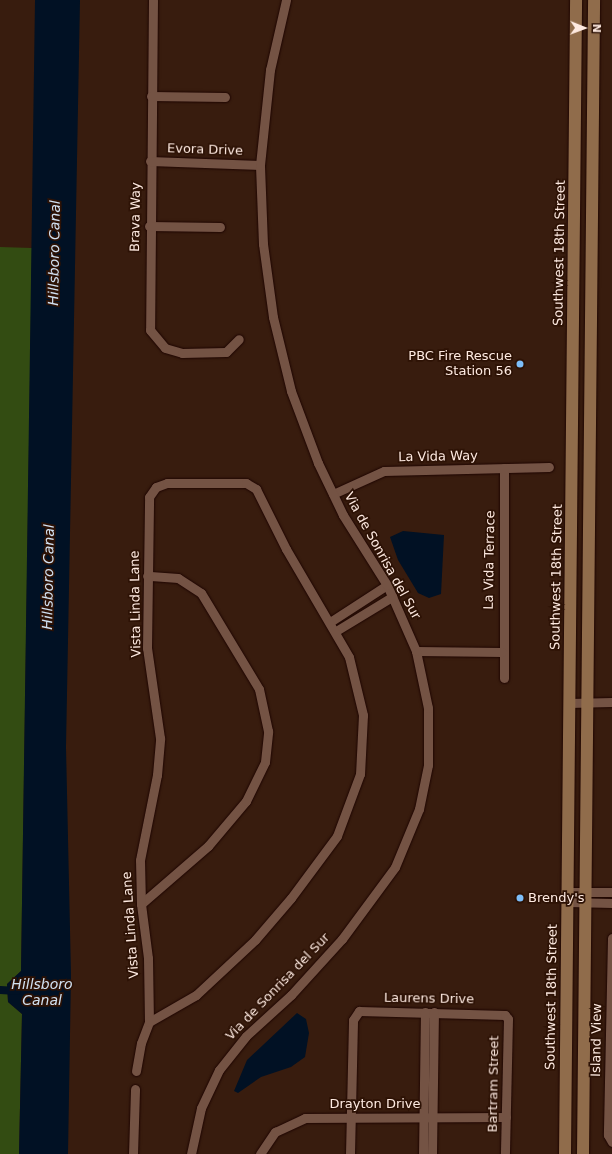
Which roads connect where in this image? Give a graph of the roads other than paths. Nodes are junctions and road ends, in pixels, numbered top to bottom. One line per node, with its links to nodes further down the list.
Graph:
1 (153, 0): 5 (street, Brava Way)
2 (286, 0): 8 (street, Via de Sonrisa del Sur)
3 (576, 0): 25 (main road, Southwest 18th Street)
4 (594, 0): 23 (main road)
5 (151, 96): 6 (street); 7 (street, Brava Way)
6 (225, 97)
7 (150, 161): 8 (street, Evora Drive); 9 (street, Brava Way)
8 (260, 165): 14 (street, Via de Sonrisa del Sur)
9 (149, 226): 10 (street); 11 (street, Brava Way)
10 (220, 227)
11 (239, 339)
12 (549, 467): 13 (street, La Vida Way)
13 (504, 468): 14 (street, La Vida Way); 21 (street, La Vida Terrace)
14 (333, 494): 16 (street, Via de Sonrisa del Sur)
15 (147, 576): 18 (street, Vista Linda Lane); 30 (street, Vista Linda Lane); 30 (street)
16 (386, 585): 17 (street, Via de Sonrisa del Sur); 18 (street)
17 (392, 597): 19 (street); 20 (street, Via de Sonrisa del Sur)
18 (330, 622): 19 (street, Vista Linda Lane)
19 (336, 631): 35 (street, Vista Linda Lane)
20 (416, 651): 21 (street); 43 (street, Via de Sonrisa del Sur)
21 (502, 652): 22 (street, La Vida Terrace)
22 (504, 678)
23 (587, 702): 24 (street); 25 (street); 28 (main road)
24 (612, 702)
25 (569, 703): 27 (main road, Southwest 18th Street)
26 (612, 892): 28 (street)
27 (567, 897): 28 (street); 49 (main road, Southwest 18th Street)
28 (585, 897): 29 (street); 50 (main road)
29 (612, 903)
30 (141, 904): 35 (street, Vista Linda Lane)
31 (612, 938): 32 (street, Island View)
32 (611, 976): 41 (street, Island View)
33 (430, 1012): 34 (street, Laurens Drive); 38 (street, Laurens Drive); 39 (street)
34 (505, 1015): 40 (street, Bartram Street)
35 (149, 1022): 36 (street, Vista Linda Lane)
36 (136, 1071)
37 (135, 1089): 42 (street)
38 (351, 1117): 39 (street, Drayton Drive); 44 (street, Drayton Drive); 45 (street)
39 (428, 1117): 40 (street, Drayton Drive); 46 (street); 47 (street)
40 (506, 1117): 48 (street, Bartram Street)
41 (612, 1142)
42 (133, 1154)
43 (191, 1154)
44 (260, 1154)
45 (350, 1154)
46 (423, 1154)
47 (432, 1154)
48 (505, 1154)
49 (565, 1154)
50 (582, 1154)

